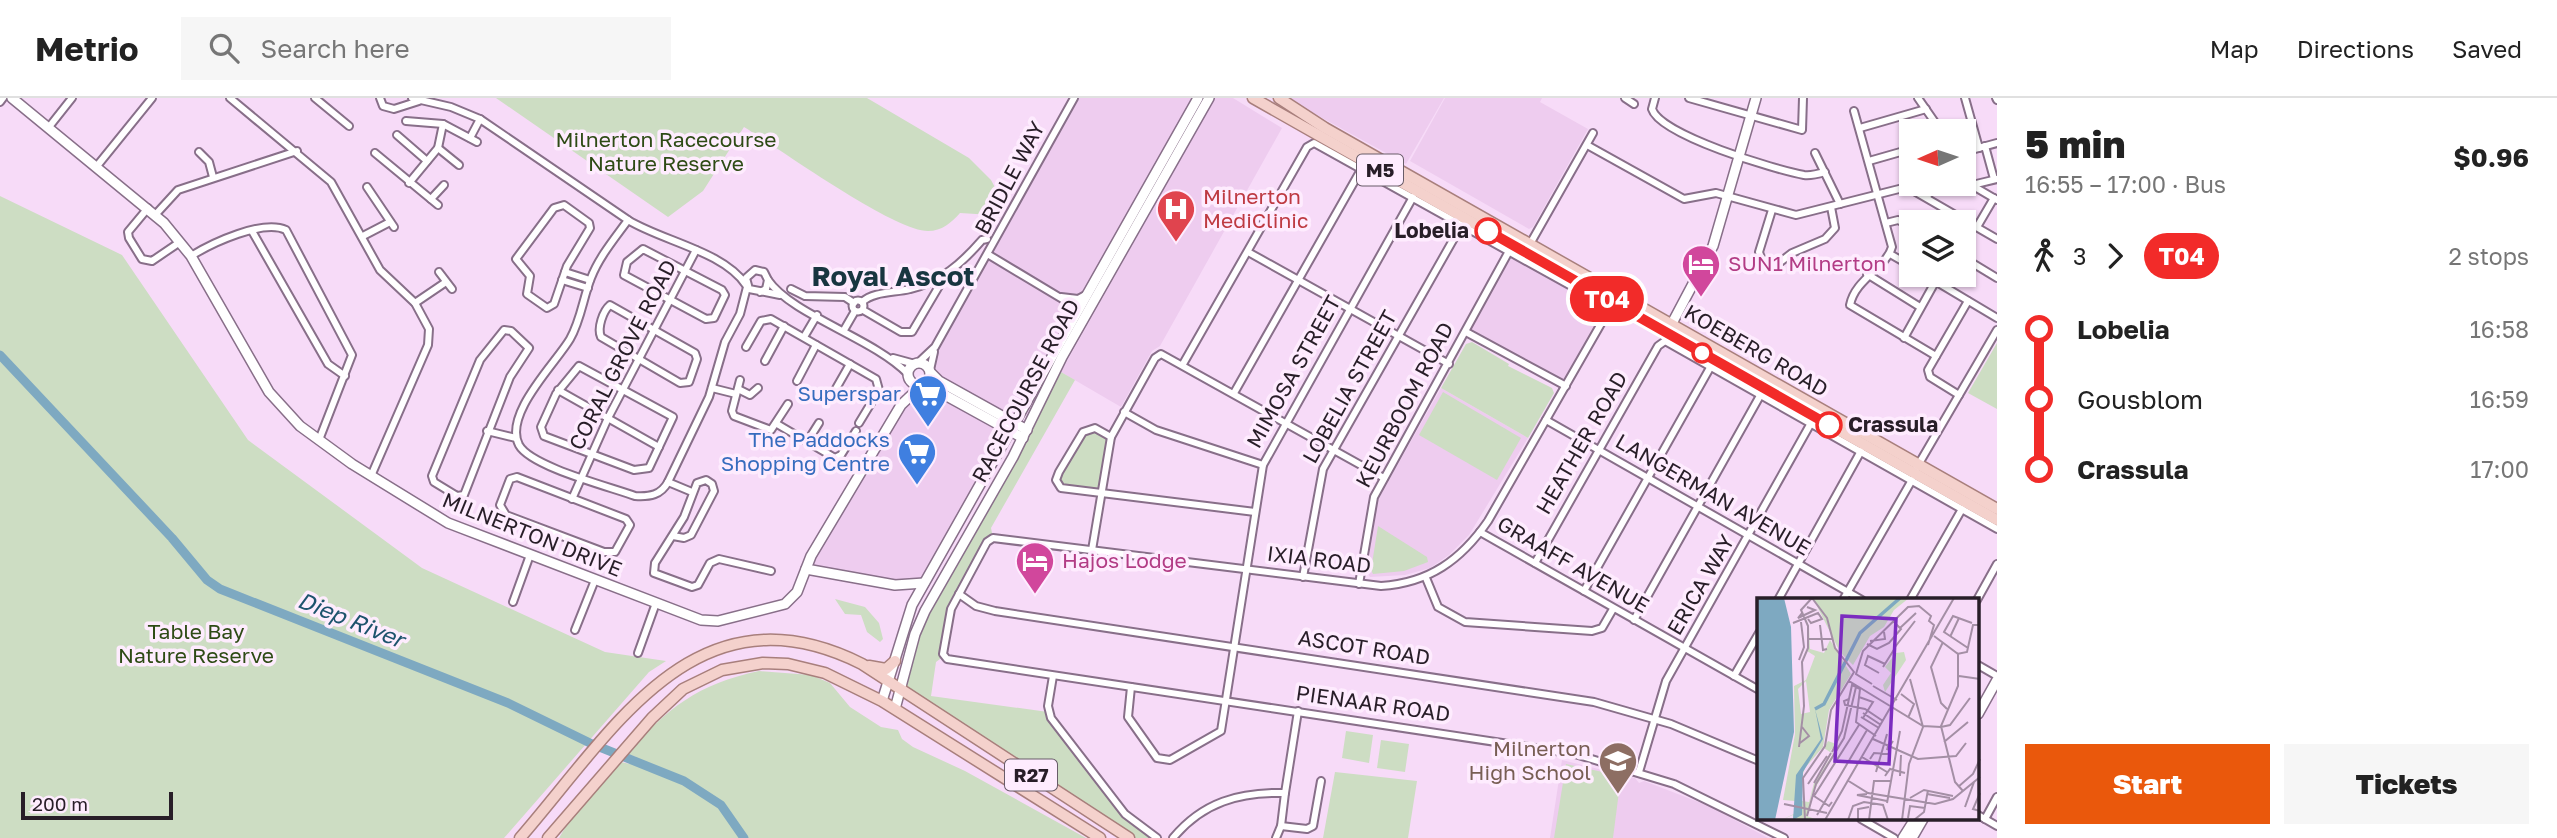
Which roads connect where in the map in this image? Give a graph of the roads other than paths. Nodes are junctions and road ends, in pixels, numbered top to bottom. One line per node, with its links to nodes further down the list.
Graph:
1 (3, 98): 24 (street)
2 (12, 98): 35 (street, MILNERTON DRIVE)
3 (72, 98): 35 (street)
4 (152, 98): 55 (street)
5 (230, 98): 46 (street)
6 (315, 98): 22 (street)
7 (403, 98): 26 (street)
8 (412, 98): 23 (street)
9 (1074, 98): 92 (street, BRIDLE WAY)
10 (1198, 98): 117 (street, RACECOURSE ROAD)
11 (1209, 98): 184 (street, RACECOURSE ROAD)
12 (1253, 98): 121 (main road, KOEBERG ROAD / M5)
13 (1279, 98): 87 (main road, KOEBERG ROAD / M5)
14 (1625, 98): 25 (street)
15 (1654, 98): 51 (street)
16 (1689, 98): 29 (street)
17 (1756, 98): 29 (street)
18 (1802, 98): 29 (street)
19 (1918, 98): 27 (street)
20 (1965, 98): 43 (street)
21 (380, 99): 26 (street)
22 (325, 101): 34 (street)
23 (421, 101): 26 (street); 30 (street)
24 (0, 102)
25 (1634, 104)
26 (400, 106)
27 (1926, 109): 31 (street); 36 (street)
28 (1854, 111): 36 (street)
29 (1751, 116): 51 (street)
30 (479, 119): 39 (street); 76 (street)
31 (1933, 119)
32 (406, 121): 33 (street)
33 (443, 124): 39 (street); 44 (street)
34 (349, 126)
35 (49, 127): 55 (street, MILNERTON DRIVE)
36 (1860, 128): 53 (street)
37 (1594, 133): 42 (street)
38 (397, 135): 52 (street)
39 (469, 138): 40 (street)
40 (477, 142)
41 (1997, 143): 43 (street)
42 (1587, 145): 64 (street); 87 (street)
43 (1982, 147): 45 (street); 59 (street)
44 (438, 148): 52 (street); 54 (street)
45 (1976, 149)
46 (297, 151): 58 (street); 83 (street)
47 (199, 152): 58 (street)
48 (1899, 152): 53 (street)
49 (375, 153): 60 (street)
50 (1815, 153): 57 (street)
51 (1740, 156): 57 (street); 64 (street)
52 (427, 161): 60 (street)
53 (1869, 161): 63 (street)
54 (459, 165)
55 (97, 166): 71 (street, MILNERTON DRIVE)
56 (1362, 168): 65 (street); 89 (street); 106 (street)
57 (1825, 172): 69 (street)
58 (213, 177): 75 (street)
59 (1996, 179): 68 (street)
60 (409, 183): 67 (street)
61 (444, 185): 67 (street)
62 (367, 187): 83 (street)
63 (1878, 193): 66 (street); 69 (street); 78 (street)
64 (1728, 196): 73 (street); 138 (street)
65 (1413, 197): 80 (street); 128 (street, MIMOSA STREET)
66 (1927, 197): 74 (street)
67 (431, 199): 70 (street)
68 (1996, 199): 79 (street)
69 (1839, 204): 72 (street)
70 (438, 205)
71 (148, 207): 75 (street, MILNERTON DRIVE); 86 (street)
72 (1831, 207): 73 (street); 73 (street)
73 (1772, 210)
74 (1949, 210)
75 (156, 214): 86 (street, MILNERTON DRIVE)
76 (628, 220): 88 (street); 108 (street)
77 (1899, 220): 78 (street)
78 (1886, 223): 91 (street)
79 (1976, 223)
80 (1461, 226): 90 (street); 140 (street, LOBELIA STREET)
81 (1976, 226): 85 (street)
82 (252, 231): 93 (street); 156 (street); 156 (street)
83 (363, 236): 124 (street)
84 (987, 239): 102 (street)
85 (1997, 239)
86 (180, 242): 93 (street, MILNERTON DRIVE)
87 (1530, 244): 121 (main road, KOEBERG ROAD / M5)
88 (696, 250): 96 (street); 97 (street, CORAL GROVE ROAD)
89 (1248, 251): 106 (street); 152 (street)
90 (1508, 253): 119 (street); 139 (street, KEURBOOM ROAD)
91 (1889, 254): 94 (street); 101 (street)
92 (989, 255): 118 (street); 145 (street, BRIDLE WAY)
93 (191, 256): 187 (street, MILNERTON DRIVE)
94 (1899, 260)
95 (1976, 265): 103 (street)
96 (730, 269): 98 (street); 110 (street)
97 (686, 271): 122 (street, CORAL GROVE ROAD); 122 (street); 122 (street)
98 (752, 271): 105 (street); 110 (street)
99 (439, 272): 107 (street)
100 (565, 272): 104 (street); 104 (street); 108 (street)
101 (1867, 274): 127 (street); 142 (street)
102 (945, 276): 109 (street); 115 (street)
103 (1997, 278)
104 (562, 280): 108 (street)
105 (768, 280): 116 (street); 120 (street)
106 (1298, 280): 128 (street); 167 (street)
107 (446, 282): 113 (street); 124 (street)
108 (589, 284): 186 (street)
109 (928, 284): 115 (street); 126 (street)
110 (746, 286): 116 (street); 130 (street)
111 (1932, 287): 127 (street)
112 (1949, 287): 123 (street)
113 (452, 289)
114 (790, 289): 125 (street)
115 (937, 289): 126 (street)
116 (758, 292): 120 (street); 130 (street)
117 (1087, 294): 118 (street); 133 (street, RACECOURSE ROAD)
118 (1059, 296): 133 (street)
119 (1589, 296)
120 (785, 297): 131 (street)
121 (1616, 298): 138 (main road, KOEBERG ROAD / M5); 161 (street, IXIA ROAD)
122 (670, 301): 135 (street, CORAL GROVE ROAD)
123 (1968, 301): 132 (street); 147 (street)
124 (415, 303): 196 (street)
125 (854, 303): 126 (street); 129 (street)
126 (862, 306): 129 (street)
127 (1920, 307): 142 (street)
128 (1349, 308): 140 (street); 176 (street, MIMOSA STREET)
129 (855, 311): 136 (street)
130 (740, 314): 162 (street)
131 (817, 315): 136 (street); 141 (street)
132 (1997, 318)
133 (1071, 321): 181 (street, RACECOURSE ROAD)
134 (784, 326): 141 (street); 144 (street); 149 (street)
135 (655, 330): 148 (street, CORAL GROVE ROAD); 148 (street); 148 (street)
136 (844, 330): 146 (street)
137 (1997, 330): 169 (street)
138 (1667, 331): 154 (street); 190 (street, HEATHER ROAD); 195 (main road, KOEBERG ROAD / M5)
139 (1465, 332): 153 (street, KEURBOOM ROAD); 161 (street)
140 (1399, 335): 153 (street); 191 (street, LOBELIA STREET)
141 (804, 337): 143 (street)
142 (1904, 338): 147 (street)
143 (816, 345): 151 (street); 159 (street)
144 (746, 347)
145 (935, 347): 150 (street, BRIDLE WAY); 155 (street, BRIDLE WAY)
146 (888, 356): 150 (street); 157 (street)
147 (1936, 356): 169 (street)
148 (640, 359): 164 (street, CORAL GROVE ROAD)
149 (765, 361)
150 (916, 363): 155 (street); 157 (street)
151 (850, 364): 170 (street); 178 (street)
152 (1183, 364): 167 (street); 173 (street)
153 (1449, 364): 198 (street, KEURBOOM ROAD)
154 (1711, 366): 168 (street); 199 (street)
155 (930, 371): 160 (street); 181 (street)
156 (345, 376): 187 (street)
157 (909, 377): 160 (street); 172 (street)
158 (740, 380): 166 (street)
159 (797, 381)
160 (923, 384): 172 (street); 181 (street)
161 (1566, 386): 175 (street, IXIA ROAD)
162 (712, 388): 166 (street); 200 (street)
163 (758, 388): 166 (street)
164 (624, 389): 165 (street); 174 (street, CORAL GROVE ROAD); 189 (street)
165 (558, 390): 174 (street); 193 (street)
166 (737, 392): 180 (street)
167 (1234, 393): 176 (street)
168 (1761, 394): 179 (street); 204 (street)
169 (1959, 395): 195 (street)
170 (830, 399)
171 (788, 404): 180 (street)
172 (901, 405): 218 (street)
173 (1124, 412): 185 (street); 194 (street)
174 (608, 418): 189 (street); 193 (street, CORAL GROVE ROAD)
175 (1546, 420): 190 (street, LANGERMAN AVENUE); 210 (street, IXIA ROAD)
176 (1285, 421): 191 (street); 194 (street, MIMOSA STREET)
177 (819, 423): 188 (street)
178 (859, 423)
179 (1811, 423): 192 (street); 212 (street, ERICA WAY)
180 (777, 424): 188 (street)
181 (1012, 426): 184 (street); 224 (street, RACECOURSE ROAD)
182 (487, 431): 182 (street); 186 (street)
183 (856, 431): 188 (street)
184 (1025, 434): 255 (street, RACECOURSE ROAD)
185 (1111, 437): 202 (street); 202 (street)
186 (516, 438): 197 (street)
187 (319, 440): 196 (street, MILNERTON DRIVE)
188 (807, 442)
189 (659, 447): 193 (street)
190 (1598, 449): 199 (street, LANGERMAN AVENUE); 215 (street, HEATHER ROAD)
191 (1335, 450): 198 (street); 221 (street, LOBELIA STREET)
192 (1861, 452): 195 (street); 216 (street)
193 (590, 454): 197 (street, CORAL GROVE ROAD)
194 (1263, 465): 207 (street, MIMOSA STREET)
195 (1915, 473): 205 (street); 206 (main road, KOEBERG ROAD / M5); 208 (main road, KOEBERG ROAD / M5); 228 (street)
196 (371, 475): 214 (street, MILNERTON DRIVE)
197 (581, 477): 200 (street); 203 (street, CORAL GROVE ROAD)
198 (1384, 478): 225 (street, KEURBOOM ROAD)
199 (1649, 479): 204 (street, LANGERMAN AVENUE); 227 (street)
200 (668, 482): 201 (street)
201 (692, 492): 211 (street); 211 (street)
202 (1102, 493): 207 (street); 213 (street)
203 (572, 499): 203 (street)
204 (1698, 508): 212 (street, LANGERMAN AVENUE); 239 (street)
205 (1962, 509): 209 (street); 233 (street)
206 (1997, 509)
207 (1255, 512): 219 (street, MIMOSA STREET)
208 (1997, 520)
209 (1997, 528)
210 (1480, 532): 215 (street, GRAAFF AVENUE); 222 (street, IXIA ROAD)
211 (673, 536): 220 (street)
212 (1749, 536): 216 (street, LANGERMAN AVENUE); 243 (street, ERICA WAY)
213 (1092, 550): 219 (street, IXIA ROAD); 229 (street, IXIA ROAD)
214 (530, 555): 223 (street, MILNERTON DRIVE); 235 (street)
215 (1535, 563): 227 (street, GRAAFF AVENUE)
216 (1798, 564): 228 (street, LANGERMAN AVENUE); 230 (street)
217 (1997, 564): 234 (street)
218 (806, 569): 226 (street); 236 (street, MILNERTON DRIVE)
219 (1246, 569): 221 (street, IXIA ROAD); 242 (street, MIMOSA STREET)
220 (771, 571)
221 (1303, 577): 225 (street, IXIA ROAD)
222 (1426, 578): 225 (street, IXIA ROAD); 238 (street)
223 (595, 580): 236 (street, MILNERTON DRIVE); 240 (street)
224 (924, 583): 226 (street); 237 (street, RACECOURSE ROAD)
225 (1359, 584)
226 (895, 585): 237 (street)
227 (1584, 591): 238 (street, GRAAFF AVENUE)
228 (1847, 592): 231 (street); 232 (street, LANGERMAN AVENUE)
229 (959, 594): 242 (street, ASCOT ROAD); 245 (street, IXIA ROAD)
230 (1779, 598)
231 (1844, 598)
232 (1858, 598)
233 (1911, 598)
234 (1978, 598)
235 (513, 602)
236 (656, 603): 244 (street)
237 (912, 605): 246 (street, RACECOURSE ROAD)
238 (1614, 609): 239 (street, GRAAFF AVENUE)
239 (1634, 620): 243 (street, GRAAFF AVENUE)
240 (575, 630)
241 (1757, 636): 250 (street)
242 (1235, 646): 257 (street, MIMOSA STREET); 261 (street, ASCOT ROAD)
243 (1684, 648): 250 (street, GRAAFF AVENUE); 261 (street, ERICA WAY)
244 (638, 653)
245 (944, 656): 249 (street, PIENAAR ROAD)
246 (895, 661): 247 (main road); 252 (street, RACECOURSE ROAD)
247 (862, 664): 252 (main road, R27); 274 (main road, R27)
248 (1980, 666): 251 (street)
249 (1053, 676): 253 (street, PIENAAR ROAD); 278 (street)
250 (1734, 676): 254 (street, GRAAFF AVENUE)
251 (1997, 678): 259 (street)
252 (890, 683): 255 (main road, R27); 256 (street, RACECOURSE ROAD)
253 (1130, 687): 257 (street, PIENAAR ROAD); 257 (street, MIMOSA STREET)
254 (1757, 689)
255 (901, 692): 258 (street, RACECOURSE ROAD); 277 (main road, R27)
256 (883, 701): 258 (main road, R27); 275 (main road, R27)
257 (1227, 702): 260 (street, PIENAAR ROAD)
258 (895, 709): 276 (main road, R27)
259 (1980, 710)
260 (1298, 711): 263 (street, PIENAAR ROAD); 265 (street)
261 (1654, 719): 262 (street, ASCOT ROAD); 263 (street, ERICA WAY)
262 (1757, 760)
263 (1639, 772): 281 (street, PIENAAR ROAD)
264 (1321, 782): 272 (street)
265 (1284, 793): 272 (street); 279 (street)
266 (1997, 797): 268 (street)
267 (1980, 816): 268 (street)
268 (1985, 819): 273 (street)
269 (1863, 820): 282 (street)
270 (1914, 820): 283 (street)
271 (1922, 820): 284 (street)
272 (1281, 826): 280 (street)
273 (1997, 826)
274 (520, 838)
275 (548, 838)
276 (1100, 838)
277 (1129, 838)
278 (1157, 838)
279 (1173, 838)
280 (1276, 838)
281 (1784, 838)
282 (1894, 838)
283 (1903, 838)
284 (1912, 838)

